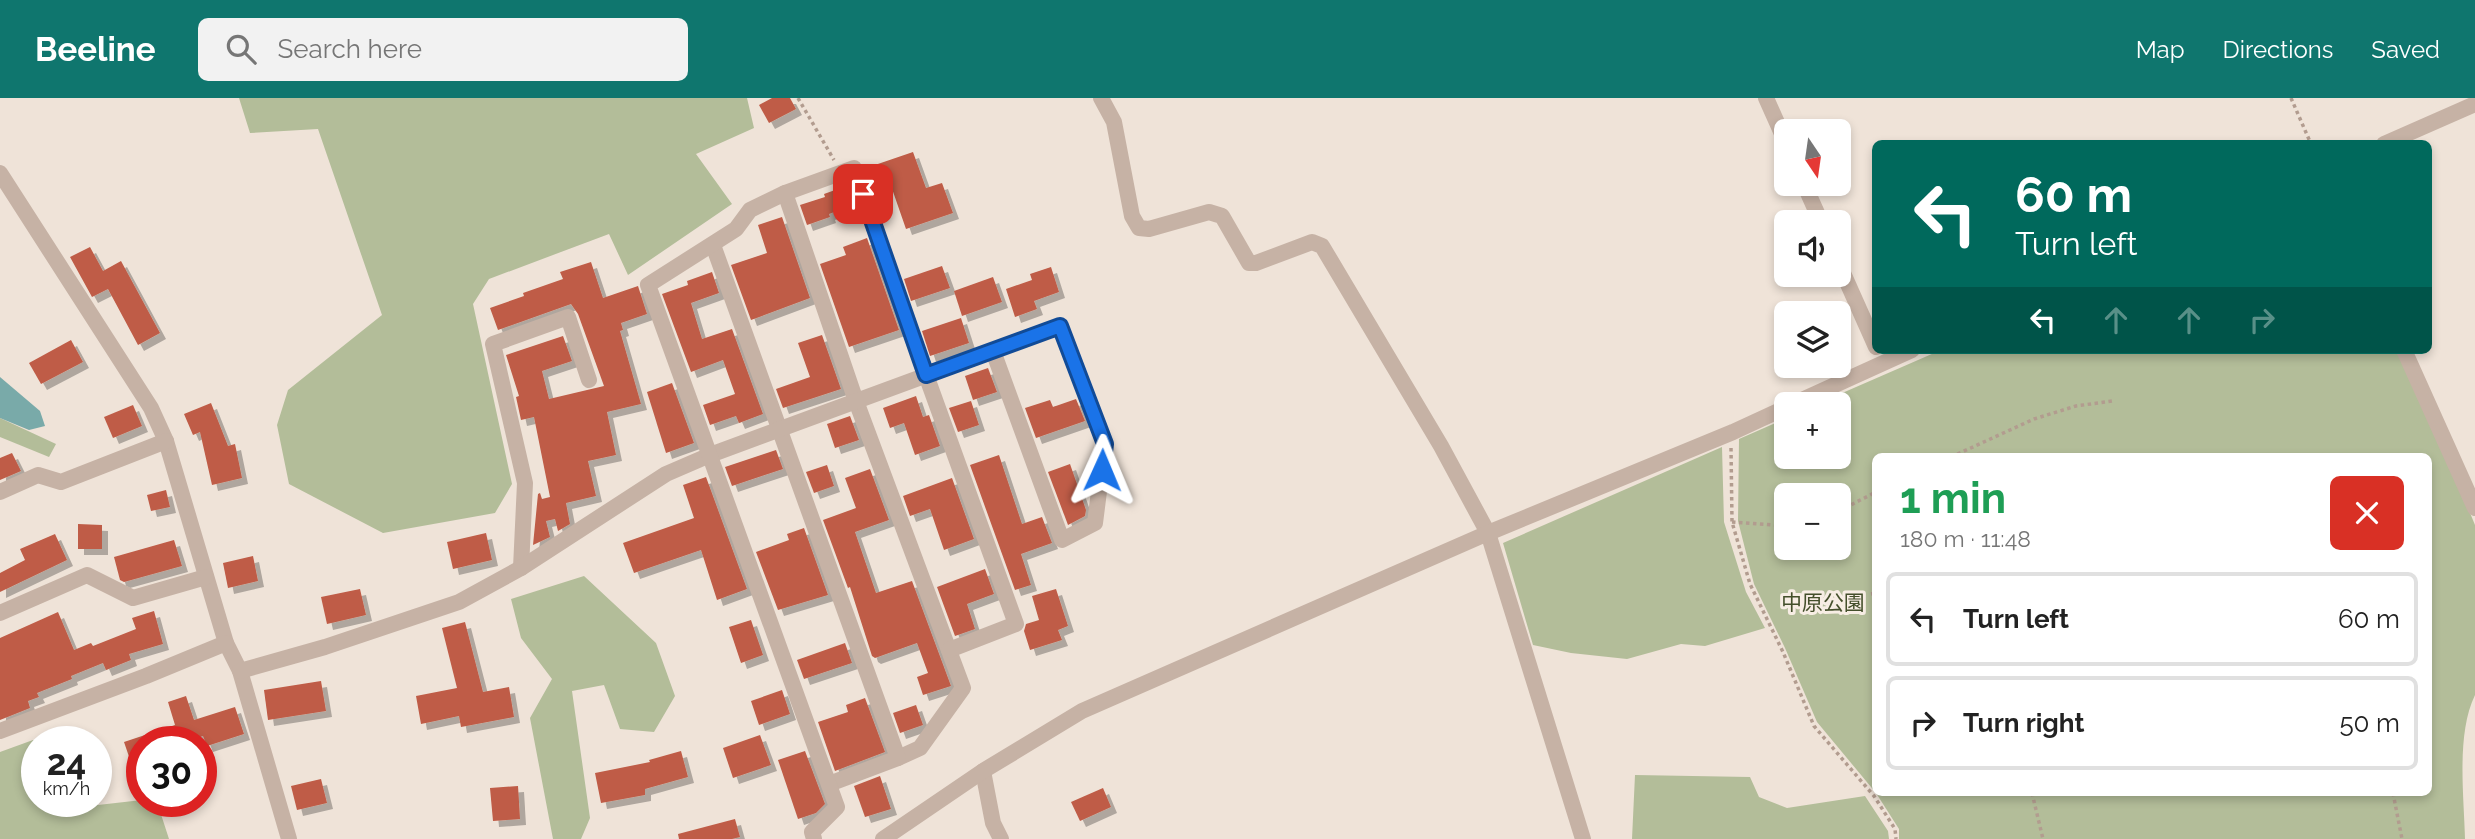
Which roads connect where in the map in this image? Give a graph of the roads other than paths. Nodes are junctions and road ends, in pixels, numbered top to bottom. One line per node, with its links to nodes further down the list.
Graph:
1 (1101, 98): 24 (street)
2 (1766, 98): 4 (street)
3 (2475, 104): 5 (street)
4 (1775, 119)
5 (2393, 140)
6 (0, 173): 20 (street)
7 (785, 192): 8 (street); 14 (street); 17 (street)
8 (713, 245): 19 (street); 21 (street)
9 (1849, 287): 10 (street)
10 (1872, 337)
11 (993, 351): 11 (street); 14 (street)
12 (1877, 354): 16 (street)
13 (2406, 354): 23 (street)
14 (926, 375): 17 (street); 29 (street)
15 (589, 380): 25 (street)
16 (1813, 392)
17 (856, 401): 19 (street); 29 (street)
18 (1774, 413): 24 (street)
19 (778, 430): 21 (street); 32 (street)
20 (166, 442): 22 (street); 26 (street)
21 (710, 455): 25 (street); 34 (street)
22 (0, 492)
23 (2475, 508)
24 (1488, 533): 33 (street); 39 (street)
25 (521, 568): 30 (street)
26 (206, 577): 27 (street); 28 (street)
27 (0, 614)
28 (226, 643): 30 (street); 31 (street)
29 (949, 650): 32 (street)
30 (240, 671): 35 (street)
31 (0, 731)
32 (898, 758): 34 (street)
33 (983, 771): 37 (street); 38 (street)
34 (829, 784): 36 (street)
35 (289, 839)
36 (814, 839)
37 (883, 839)
38 (1001, 839)
39 (1583, 839)

